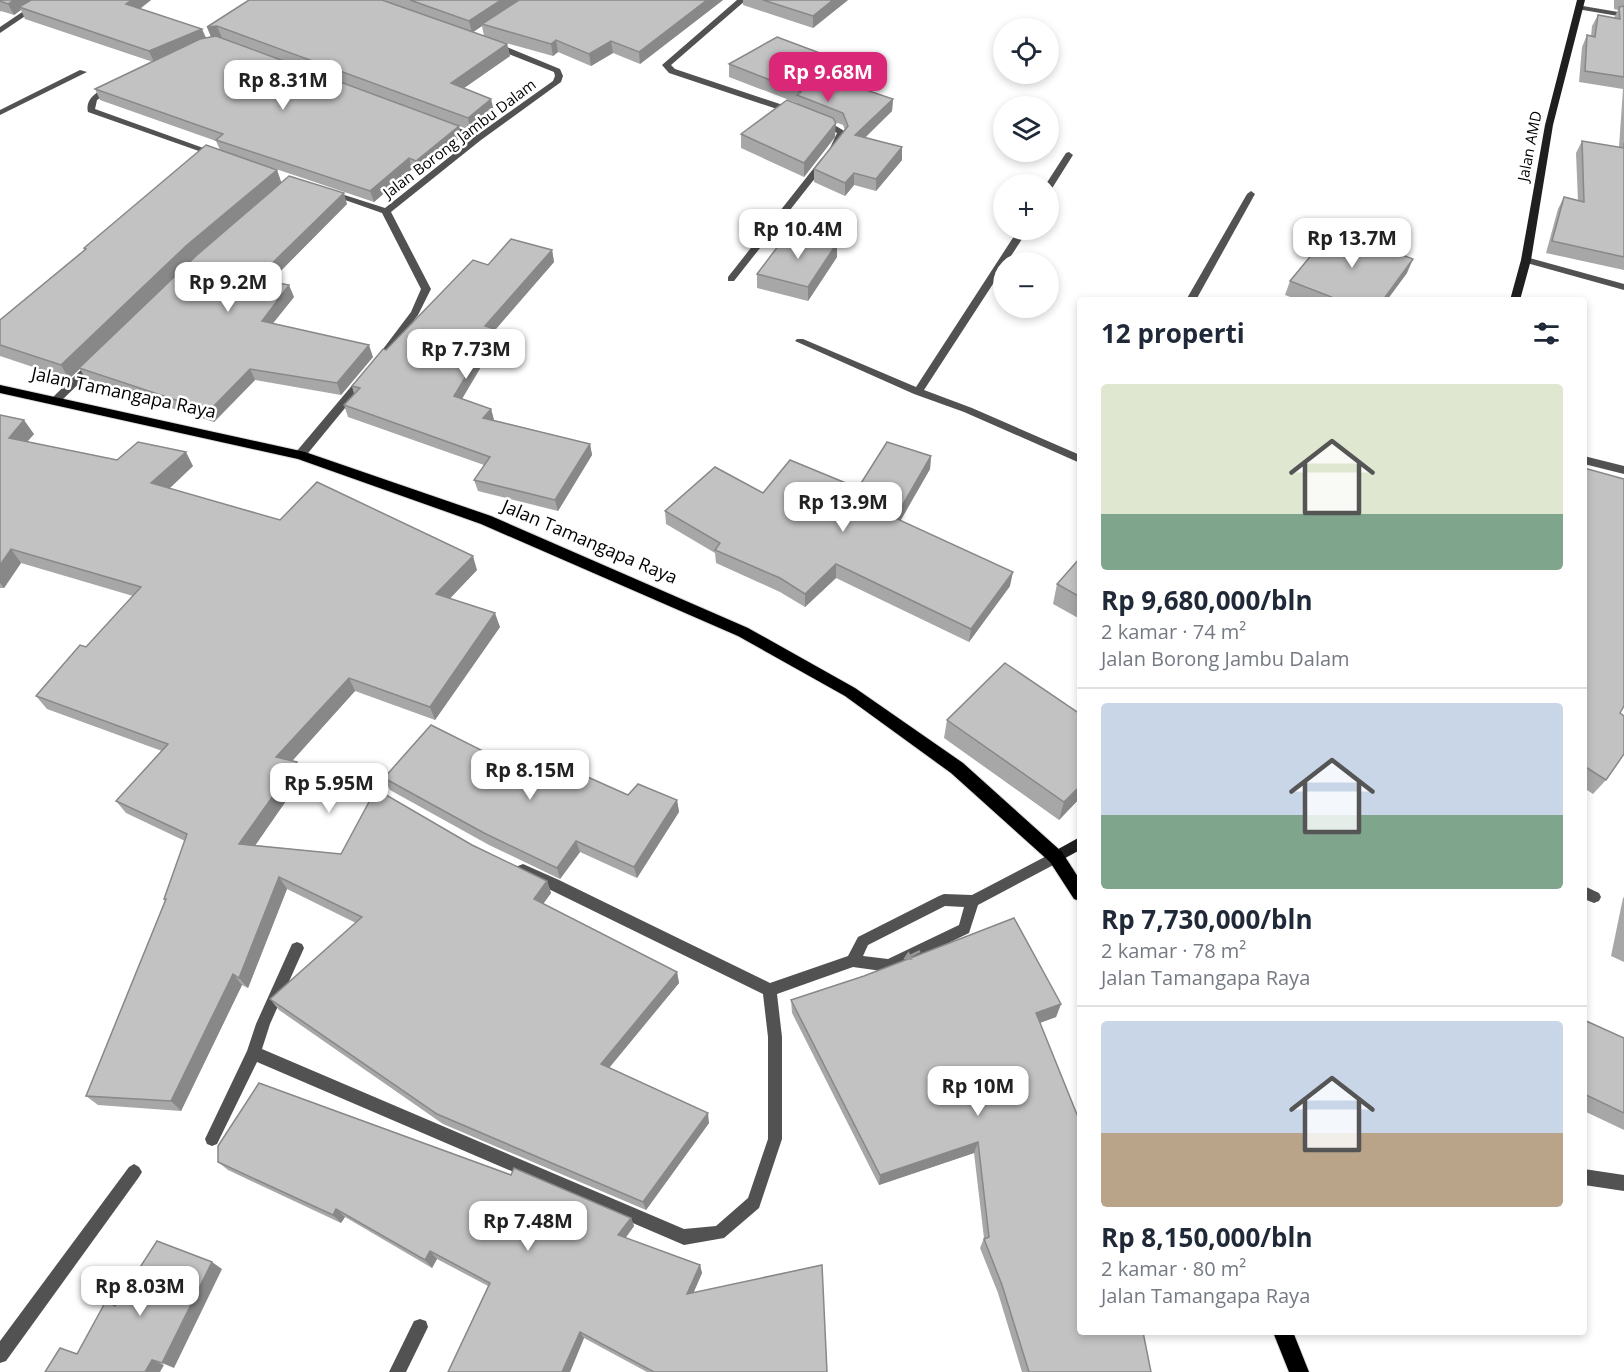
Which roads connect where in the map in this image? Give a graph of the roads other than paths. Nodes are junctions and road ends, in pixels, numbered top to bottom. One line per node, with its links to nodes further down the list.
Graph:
1 (45, 0): 5 (street)
2 (742, 0): 10 (street)
3 (1581, 4): 4 (street); 21 (street, Jalan AMD)
4 (1624, 15)
5 (0, 31)
6 (484, 42): 13 (street, Jalan Borong Jambu Dalam)
7 (82, 72): 9 (street)
8 (118, 85): 15 (street)
9 (0, 113)
10 (807, 116)
11 (817, 120): 22 (street)
12 (435, 122): 13 (street)
13 (478, 138): 19 (street, Jalan Borong Jambu Dalam)
14 (1070, 155): 16 (street)
15 (225, 157)
16 (1057, 174)
17 (324, 192): 19 (street, Jalan Borong Jambu Dalam)
18 (1251, 194): 24 (street)
19 (387, 211): 28 (street)
20 (1017, 240): 31 (street)
21 (1526, 260): 23 (street); 25 (street, Jalan AMD)
22 (731, 279)
23 (1624, 287)
24 (1193, 297)
25 (1516, 297)
26 (800, 341): 31 (street)
27 (97, 360): 32 (street)
28 (379, 360)
29 (372, 369): 33 (street)
30 (0, 389): 32 (main road, Jalan Tamangapa Raya)
31 (918, 392): 34 (street)
32 (55, 401): 33 (main road, Jalan Tamangapa Raya)
33 (300, 455): 38 (main road, Jalan Tamangapa Raya)
34 (1077, 458)
35 (1587, 461): 36 (street)
36 (1624, 470)
37 (1077, 845): 38 (street)
38 (1056, 857): 40 (main road, Jalan Tamangapa Raya); 41 (street)
39 (513, 866): 44 (street)
40 (1077, 889)
41 (973, 901): 43 (street); 43 (street, one-way to 43)
42 (297, 948): 45 (street)
43 (853, 961): 44 (street)
44 (770, 990): 45 (street)
45 (254, 1053): 46 (street)
46 (212, 1139)
47 (134, 1172): 52 (street)
48 (1587, 1177): 49 (street)
49 (1624, 1183)
50 (420, 1327): 53 (street)
51 (1284, 1335): 54 (main road)
52 (0, 1355)
53 (398, 1372)
54 (1299, 1372)

